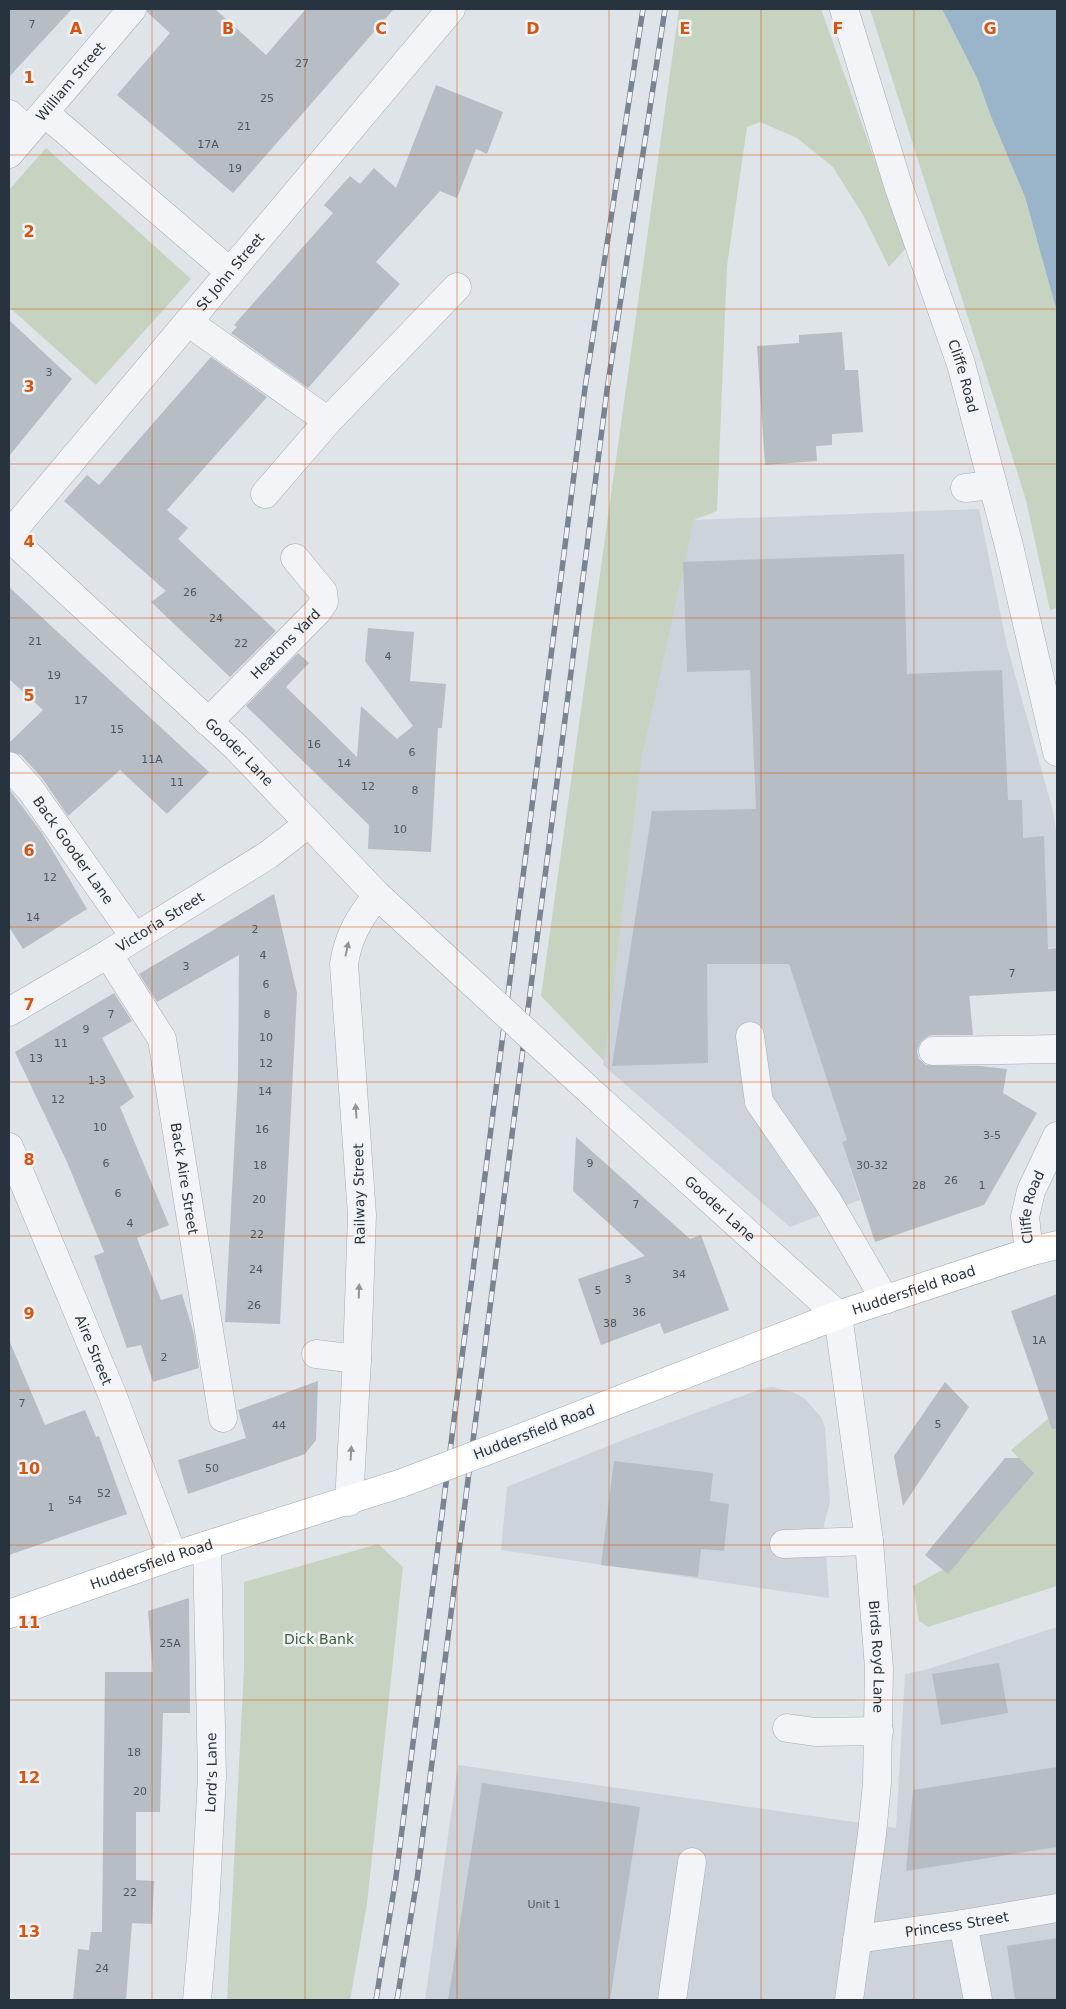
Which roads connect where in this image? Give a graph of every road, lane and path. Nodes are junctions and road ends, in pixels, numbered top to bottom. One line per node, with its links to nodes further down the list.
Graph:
1 (132, 9): 4 (street, William Street)
2 (451, 9): 6 (street, St John Street)
3 (844, 9): 10 (street, Cliffe Road)
4 (27, 119): 5 (street, William Street); 6 (street)
5 (9, 154)
6 (230, 272): 8 (street, St John Street)
7 (457, 287): 9 (street)
8 (188, 322): 9 (street); 13 (street, St John Street)
9 (328, 421): 12 (street)
10 (993, 485): 11 (street); 16 (street, Cliffe Road)
11 (965, 488)
12 (265, 494)
13 (9, 536): 15 (street, Gooder Lane)
14 (294, 558): 15 (street, Heatons Yard)
15 (208, 722): 18 (street, Gooder Lane)
16 (1057, 752)
17 (9, 766): 20 (street, Back Gooder Lane)
18 (308, 824): 19 (street, Gooder Lane); 20 (street, Victoria Street)
19 (377, 895): 31 (street, Gooder Lane, bridge); 33 (street, Railway Street, one-way to 19)
20 (134, 936): 21 (street, Victoria Street)
21 (108, 954): 22 (street, Victoria Street); 34 (street, Back Aire Street)
22 (9, 1012)
23 (750, 1036): 30 (street)
24 (1057, 1049): 25 (street)
25 (933, 1051)
26 (1057, 1136): 29 (street, Cliffe Road)
27 (9, 1147): 39 (street, Aire Street)
28 (1057, 1245): 29 (main road, Huddersfield Road)
29 (1029, 1252): 30 (main road, Huddersfield Road)
30 (885, 1300): 31 (main road, Huddersfield Road)
31 (838, 1315): 35 (main road, Huddersfield Road, bridge); 36 (street, Birds Royd Lane)
32 (316, 1354): 33 (street)
33 (357, 1359): 35 (street, Railway Street, one-way to 33)
34 (223, 1418)
35 (348, 1502): 38 (main road, Huddersfield Road)
36 (869, 1540): 37 (street); 42 (street, Birds Royd Lane)
37 (784, 1544)
38 (207, 1546): 39 (main road, Huddersfield Road); 47 (street, Lord's Lane)
39 (173, 1556): 40 (main road, Huddersfield Road)
40 (9, 1614)
41 (787, 1728): 42 (street)
42 (880, 1731): 46 (street, Birds Royd Lane)
43 (692, 1862): 48 (street)
44 (1057, 1908): 45 (street, Princess Street)
45 (963, 1924): 46 (street, Princess Street); 50 (street)
46 (857, 1938): 49 (street, Birds Royd Lane)
47 (197, 2000)
48 (672, 2000)
49 (848, 2000)
50 (978, 2000)

